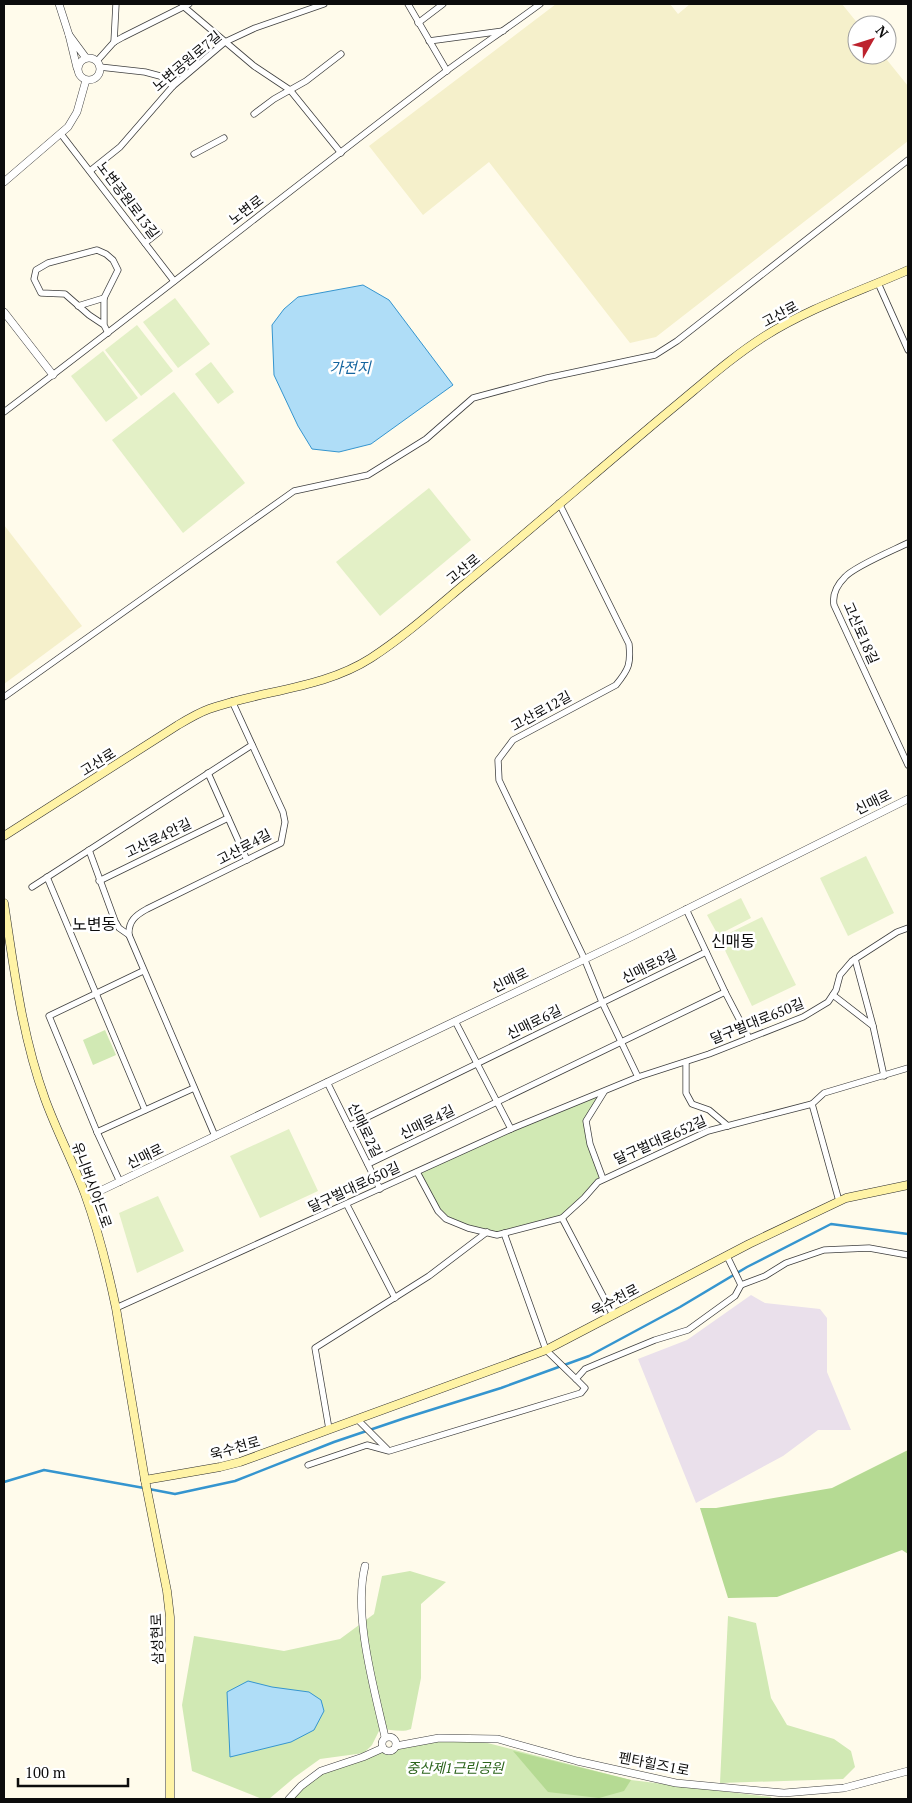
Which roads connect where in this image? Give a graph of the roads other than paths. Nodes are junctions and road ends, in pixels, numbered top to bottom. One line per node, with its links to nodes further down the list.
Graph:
1 (59, 4): 10 (street)
2 (116, 4): 12 (street)
3 (324, 4): 13 (street, 노변공원로7길)
4 (408, 4): 8 (street)
5 (443, 4): 8 (street)
6 (540, 4): 9 (street, 노변로)
7 (186, 5): 12 (street); 13 (street)
8 (418, 23): 11 (street)
9 (505, 31): 11 (street); 17 (street, 노변로)
10 (69, 35): 15 (street); 18 (street)
11 (429, 41): 17 (street)
12 (114, 42): 16 (street)
13 (224, 42): 20 (street, 노변공원로7길); 21 (street)
14 (341, 54): 21 (street)
15 (86, 58): 16 (street); 18 (street)
16 (98, 64): 19 (street); 20 (street)
17 (447, 71): 25 (street, 노변로)
18 (78, 72): 19 (street)
19 (86, 80): 23 (street)
20 (173, 86): 28 (street, 노변공원로7길)
21 (290, 90): 22 (street); 25 (street)
22 (254, 114)
23 (61, 134): 28 (street, 노변공원로13길); 29 (street)
24 (224, 138): 26 (street)
25 (341, 153): 33 (street, 노변로)
26 (194, 154)
27 (908, 160): 45 (street)
28 (90, 171): 31 (street, 노변공원로13길)
29 (4, 182)
30 (159, 232): 31 (street)
31 (145, 243): 33 (street, 노변공원로13길)
32 (908, 270): 34 (main road, 고산로)
33 (174, 281): 39 (street, 노변로)
34 (878, 284): 40 (street); 43 (main road, 고산로)
35 (104, 298): 36 (street); 36 (street); 38 (street)
36 (78, 306): 38 (street)
37 (4, 312): 41 (street)
38 (104, 324): 39 (street)
39 (108, 333): 41 (street, 노변로)
40 (908, 350)
41 (53, 376): 42 (street, 노변로)
42 (4, 412)
43 (559, 503): 46 (main road, 고산로); 63 (street, 고산로12길)
44 (908, 543): 48 (street, 고산로18길)
45 (4, 697)
46 (232, 701): 47 (street, 고산로4길); 52 (main road, 고산로)
47 (252, 745): 49 (street, 고산로4안길); 54 (street, 고산로4길)
48 (908, 765)
49 (208, 773): 51 (street); 53 (street, 고산로4안길)
50 (908, 799): 59 (street, 신매로)
51 (228, 818): 54 (street); 56 (street, 고산로4안길)
52 (4, 836)
53 (89, 850): 55 (street, 고산로4안길); 56 (street)
54 (247, 860): 61 (street, 고산로4길)
55 (47, 877): 57 (street, 고산로4안길); 67 (street)
56 (99, 881): 61 (street)
57 (32, 887)
58 (4, 903): 96 (main road, 유니버시아드로)
59 (686, 909): 62 (street); 63 (street, 신매로)
60 (908, 928): 64 (street, 달구벌대로650길)
61 (129, 935): 65 (street)
62 (706, 952): 66 (street); 69 (street, 신매로8길)
63 (584, 958): 69 (street); 70 (street, 신매로)
64 (855, 959): 68 (street, 달구벌대로650길); 71 (street)
65 (143, 971): 67 (street); 80 (street)
66 (725, 992): 72 (street); 73 (street)
67 (94, 994): 84 (street); 88 (street, 신매로)
68 (833, 995): 71 (street); 72 (street, 달구벌대로650길)
69 (602, 1002): 73 (street); 75 (street, 신매로6길)
70 (455, 1021): 75 (street); 79 (street, 신매로)
71 (873, 1026): 77 (street)
72 (750, 1038): 74 (street, 달구벌대로650길)
73 (622, 1042): 78 (street); 82 (street)
74 (686, 1062): 78 (street, 달구벌대로650길); 86 (street)
75 (477, 1064): 82 (street); 85 (street)
76 (908, 1068): 77 (street, 달구벌대로652길)
77 (884, 1076): 83 (street, 달구벌대로652길)
78 (638, 1077): 81 (street, 달구벌대로650길)
79 (327, 1082): 85 (street, 신매로2길); 89 (street, 신매로)
80 (194, 1088): 84 (street); 89 (street)
81 (605, 1091): 87 (street, 달구벌대로650길); 92 (street)
82 (496, 1102): 87 (street); 90 (street, 신매로4길)
83 (812, 1104): 86 (street, 달구벌대로652길); 97 (street)
84 (145, 1110): 88 (street)
85 (349, 1126): 90 (street, 신매로2길)
86 (728, 1126): 92 (street, 달구벌대로652길)
87 (511, 1129): 91 (street, 달구벌대로650길)
88 (97, 1132): 93 (street, 신매로)
89 (215, 1136): 93 (street, 신매로)
90 (368, 1164): 95 (street, 신매로2길)
91 (417, 1172): 95 (street, 달구벌대로650길); 100 (street, 달구벌대로652길)
92 (603, 1180): 99 (street, 달구벌대로652길)
93 (120, 1182): 96 (street, 신매로)
94 (908, 1185): 97 (main road, 욱수천로)
95 (380, 1189): 98 (street, 달구벌대로650길)
96 (85, 1194): 106 (main road, 유니버시아드로)
97 (840, 1201): 103 (main road, 욱수천로)
98 (346, 1205): 105 (street); 106 (street, 달구벌대로650길)
99 (562, 1218): 101 (street, 달구벌대로652길); 107 (street)
100 (487, 1232): 101 (street, 달구벌대로652길); 105 (street)
101 (504, 1233): 108 (street)
102 (908, 1255): 104 (street)
103 (727, 1256): 104 (street); 107 (main road, 욱수천로)
104 (742, 1285): 109 (street)
105 (395, 1298): 111 (street)
106 (116, 1308): 114 (main road, 유니버시아드로)
107 (614, 1315): 108 (main road, 욱수천로)
108 (546, 1350): 109 (street); 110 (main road, 욱수천로)
109 (576, 1379): 112 (street)
110 (357, 1419): 111 (main road, 욱수천로); 112 (street)
111 (329, 1429): 114 (main road, 욱수천로)
112 (389, 1450): 113 (street)
113 (308, 1465)
114 (145, 1480): 120 (main road, 삼성현로)
115 (365, 1566): 116 (street)
116 (385, 1737): 117 (street); 118 (street)
117 (396, 1746): 118 (street); 119 (street, 펜타힐즈1로)
118 (383, 1748): 121 (street)
119 (908, 1771)
120 (170, 1799)
121 (289, 1799)

